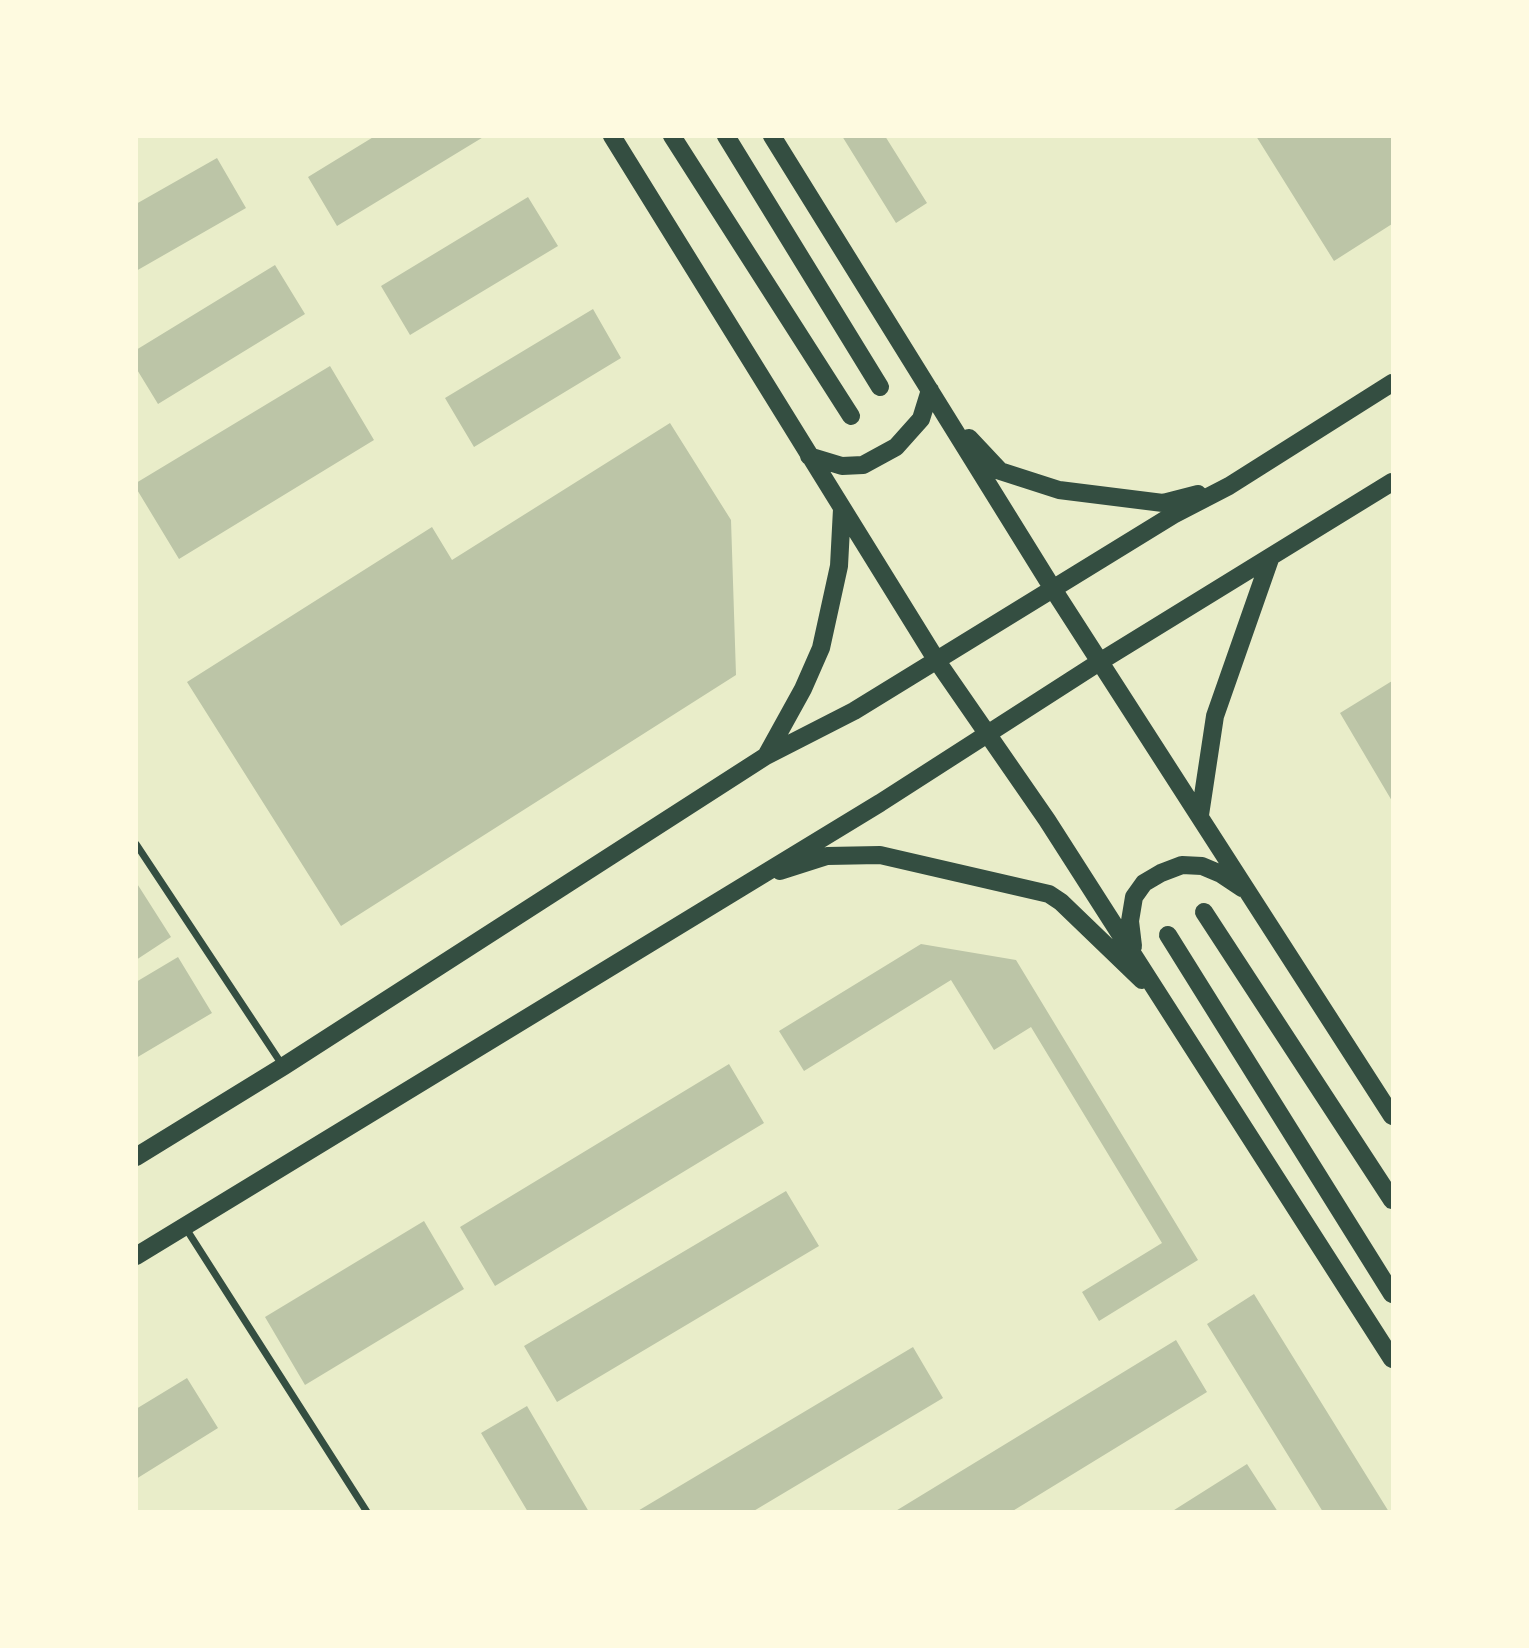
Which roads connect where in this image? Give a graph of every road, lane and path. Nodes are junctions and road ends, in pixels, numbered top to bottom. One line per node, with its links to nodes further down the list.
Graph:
1 (612, 136): 10 (main road)
2 (672, 136): 9 (main road)
3 (726, 136): 6 (main road)
4 (772, 136): 7 (main road)
5 (1392, 383): 12 (main road)
6 (880, 387)
7 (930, 390): 8 (main road); 10 (main road)
8 (943, 411): 12 (main road); 15 (main road)
9 (851, 416)
10 (809, 456): 13 (main road)
11 (1392, 482): 14 (main road)
12 (1229, 486): 15 (main road)
13 (842, 509): 16 (main road); 19 (main road)
14 (1270, 559): 17 (main road); 20 (main road)
15 (1053, 589): 16 (main road); 17 (main road)
16 (937, 661): 18 (main road); 19 (main road)
17 (1101, 661): 18 (main road); 20 (main road)
18 (987, 733): 22 (main road); 26 (main road)
19 (766, 756): 28 (main road)
20 (1200, 815): 23 (main road)
21 (136, 844): 28 (street)
22 (744, 884): 27 (main road); 32 (main road)
23 (1248, 891): 26 (main road); 29 (main road)
24 (1204, 912): 31 (main road)
25 (1168, 934): 34 (main road)
26 (1133, 952): 27 (main road)
27 (1156, 993): 35 (main road)
28 (284, 1066): 30 (main road)
29 (1392, 1116)
30 (136, 1157)
31 (1392, 1200)
32 (185, 1227): 33 (main road); 36 (street)
33 (136, 1256)
34 (1392, 1294)
35 (1392, 1359)
36 (367, 1511)

